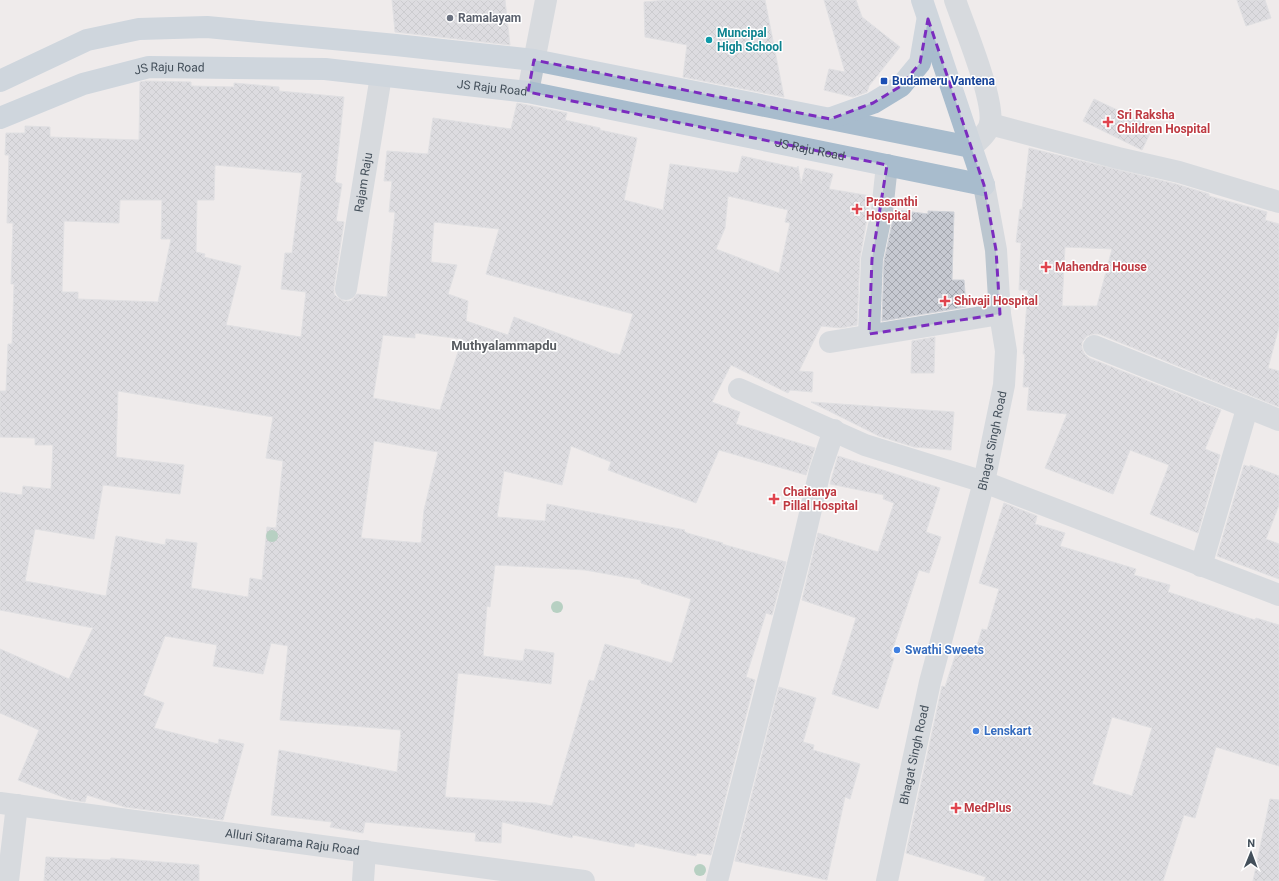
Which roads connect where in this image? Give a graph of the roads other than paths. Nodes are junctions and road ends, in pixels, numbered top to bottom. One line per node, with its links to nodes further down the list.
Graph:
1 (546, 0): 4 (street)
2 (954, 0): 10 (street)
3 (925, 9): 9 (main road); 11 (main road, Bhagat Singh Road)
4 (534, 60): 6 (main road); 7 (street); 9 (main road)
5 (381, 76): 7 (main road, JS Raju Road); 8 (main road, JS Raju Road); 15 (street, Rajam Raju)
6 (0, 81)
7 (528, 92): 12 (main road, JS Raju Road)
8 (0, 118)
9 (830, 119): 11 (main road)
10 (990, 124): 11 (street); 14 (street)
11 (971, 147): 13 (main road, Bhagat Singh Road)
12 (887, 165): 13 (main road, JS Raju Road); 17 (street)
13 (984, 185): 16 (street, Bhagat Singh Road)
14 (1279, 202)
15 (346, 289)
16 (1000, 314): 17 (street); 24 (street, Bhagat Singh Road)
17 (869, 334): 18 (street)
18 (830, 342)
19 (1094, 346): 21 (street)
20 (739, 389): 23 (street)
21 (1247, 409): 22 (street); 25 (street)
22 (1279, 420)
23 (834, 430): 24 (street); 32 (street)
24 (984, 482): 25 (street); 33 (street, Bhagat Singh Road)
25 (1201, 566): 26 (street)
26 (1279, 595)
27 (8, 804): 28 (street, Alluri Sitarama Raju Road); 29 (street)
28 (365, 851): 30 (street); 31 (street, Alluri Sitarama Raju Road)
29 (8, 881)
30 (363, 881)
31 (584, 881)
32 (717, 881)
33 (887, 881)

